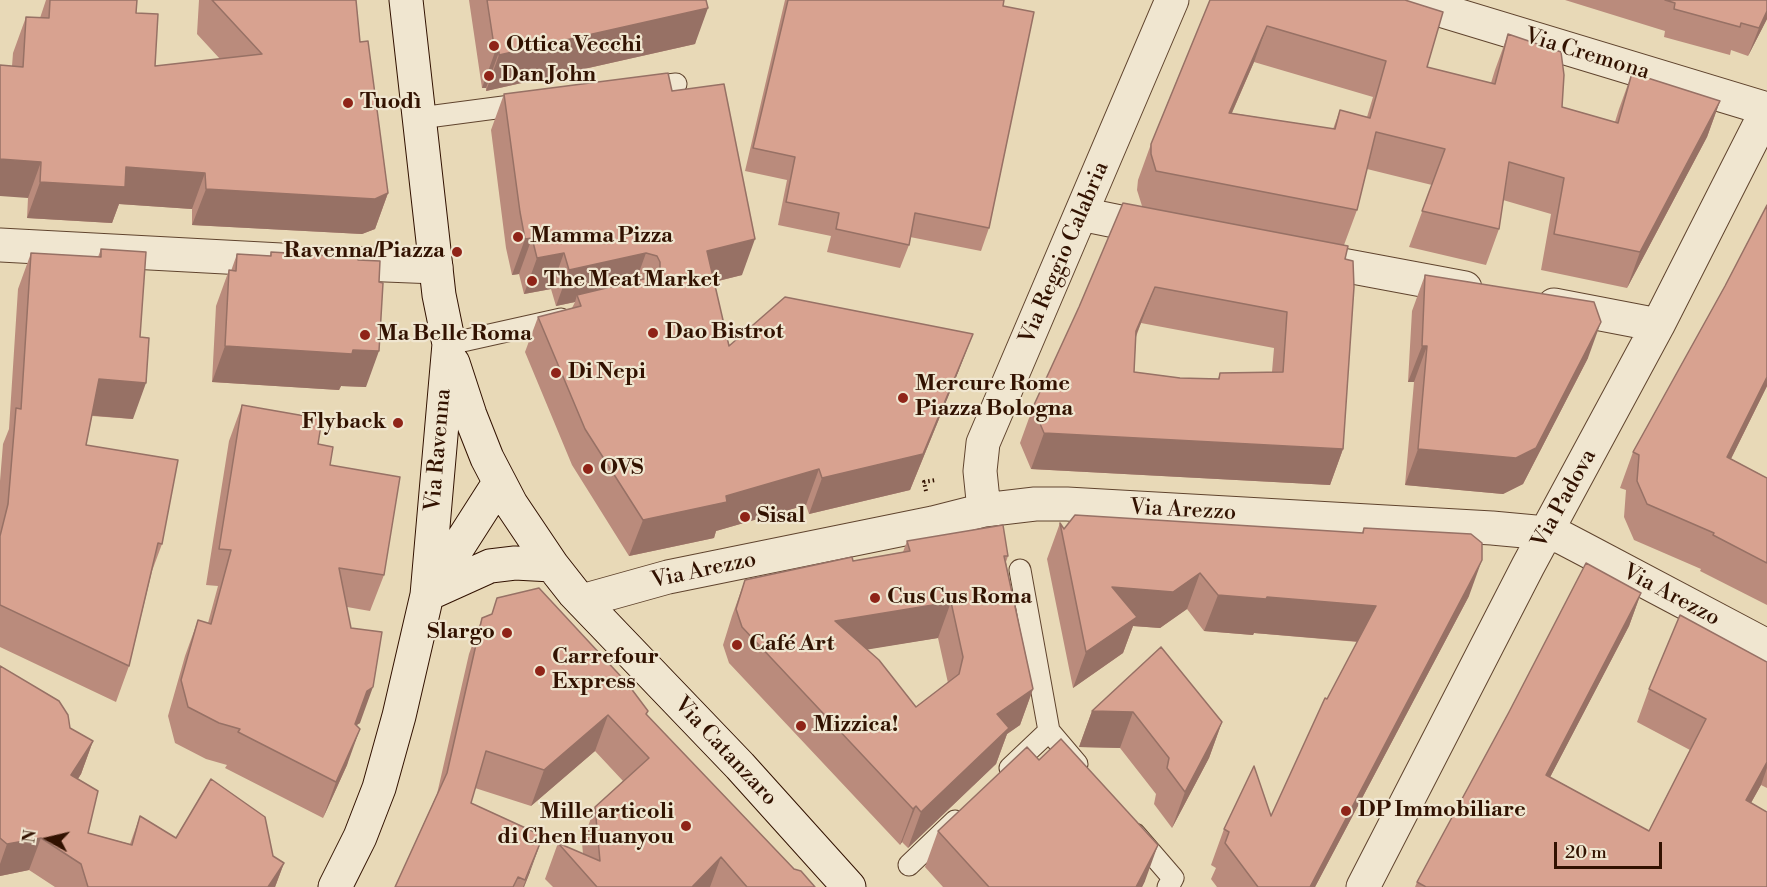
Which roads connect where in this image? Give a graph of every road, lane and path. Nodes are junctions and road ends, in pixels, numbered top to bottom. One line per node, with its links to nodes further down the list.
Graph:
1 (406, 0): 8 (street, Via Ravenna)
2 (1172, 0): 9 (street, Via Reggio Calabria)
3 (1407, 0): 7 (street, Via Cremona)
4 (676, 84): 5 (lane)
5 (618, 92)
6 (549, 101): 8 (lane)
7 (1767, 110): 17 (street, Via Padova)
8 (420, 118): 13 (street, Via Ravenna)
9 (1081, 214): 10 (street); 20 (street, Via Reggio Calabria)
10 (1191, 236)
11 (0, 246): 13 (street)
12 (1284, 254): 14 (street)
13 (436, 267): 18 (street, Via Ravenna)
14 (1496, 294)
15 (1531, 300): 17 (street)
16 (578, 315): 18 (lane)
17 (1658, 325): 21 (street, Via Padova)
18 (449, 344): 19 (street, Via Catanzaro); 24 (street, Via Ravenna)
19 (499, 483): 22 (street, Via Catanzaro); 24 (street)
20 (984, 510): 21 (street, Via Arezzo); 25 (street, Via Arezzo)
21 (1546, 533): 26 (street, Via Arezzo); 36 (street, Via Padova)
22 (552, 565): 24 (street); 25 (street, Via Catanzaro)
23 (1020, 570): 27 (lane)
24 (427, 595): 33 (street, Via Ravenna)
25 (582, 601): 34 (street, Via Catanzaro)
26 (1767, 646)
27 (1049, 731): 28 (lane); 29 (lane)
28 (999, 778)
29 (1093, 783)
30 (966, 810): 32 (lane)
31 (1122, 818): 35 (lane)
32 (909, 865)
33 (335, 887)
34 (849, 887)
35 (1168, 887)
36 (1363, 887)

